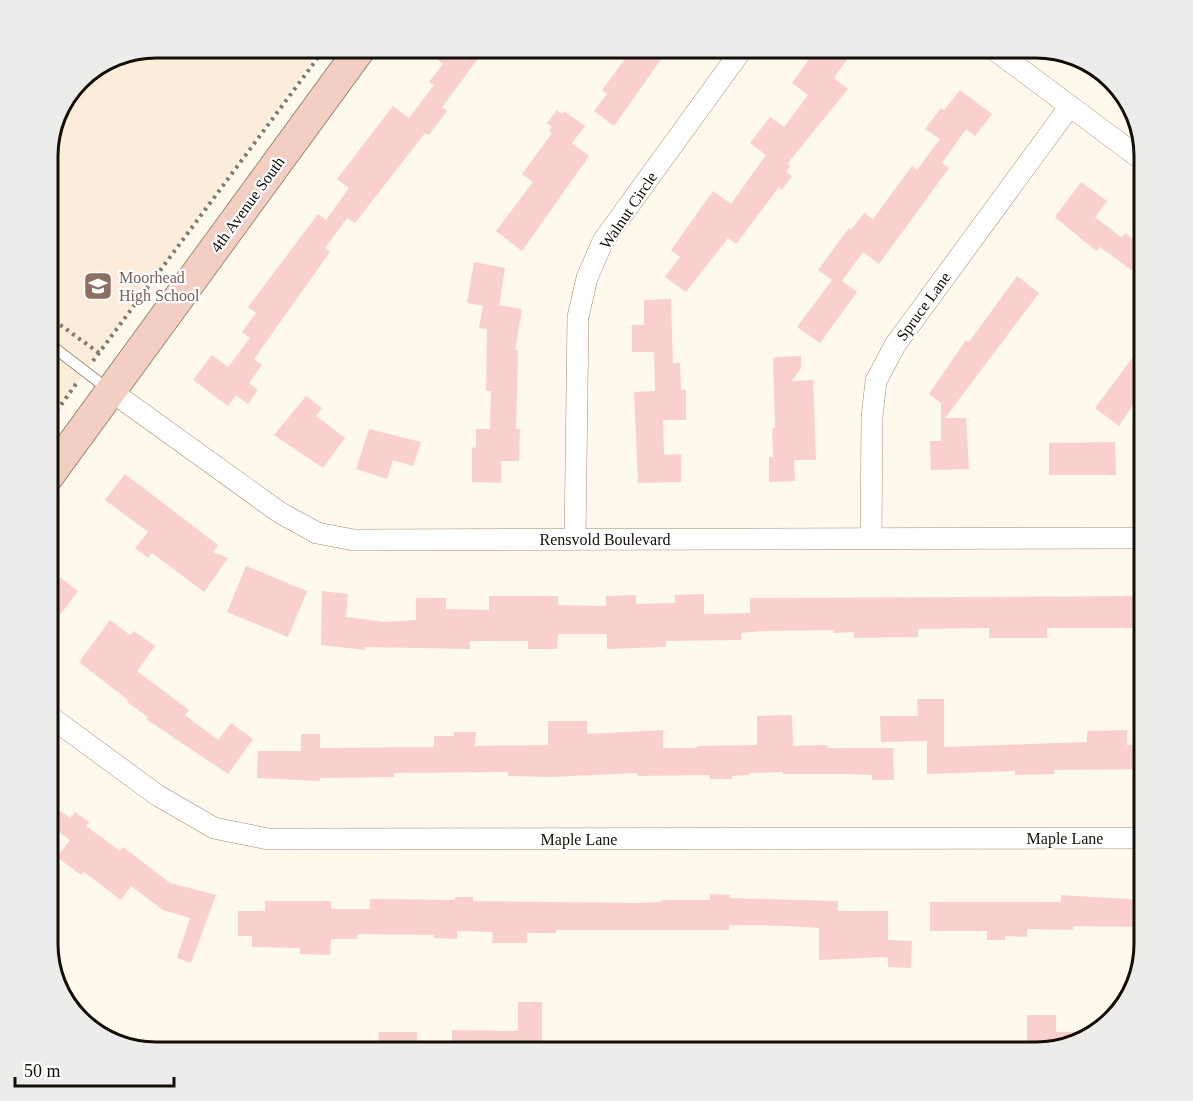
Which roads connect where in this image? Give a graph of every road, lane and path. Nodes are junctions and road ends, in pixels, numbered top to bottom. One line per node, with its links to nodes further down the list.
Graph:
1 (318, 58): 9 (path)
2 (352, 58): 11 (street, 4th Avenue South)
3 (736, 58): 15 (street, Walnut Circle)
4 (1005, 58): 5 (street)
5 (1070, 106): 6 (street); 16 (street, Spruce Lane)
6 (1134, 154)
7 (59, 324): 9 (path)
8 (59, 351): 10 (lane)
9 (99, 353): 10 (path)
10 (86, 372): 11 (lane); 12 (path)
11 (111, 391): 13 (street, 4th Avenue South); 15 (street, Rensvold Boulevard)
12 (59, 408)
13 (59, 462)
14 (1134, 538): 16 (street, Rensvold Boulevard)
15 (575, 539): 16 (street, Rensvold Boulevard)
16 (871, 539)
17 (59, 723): 18 (street, Maple Lane)
18 (1134, 838)

